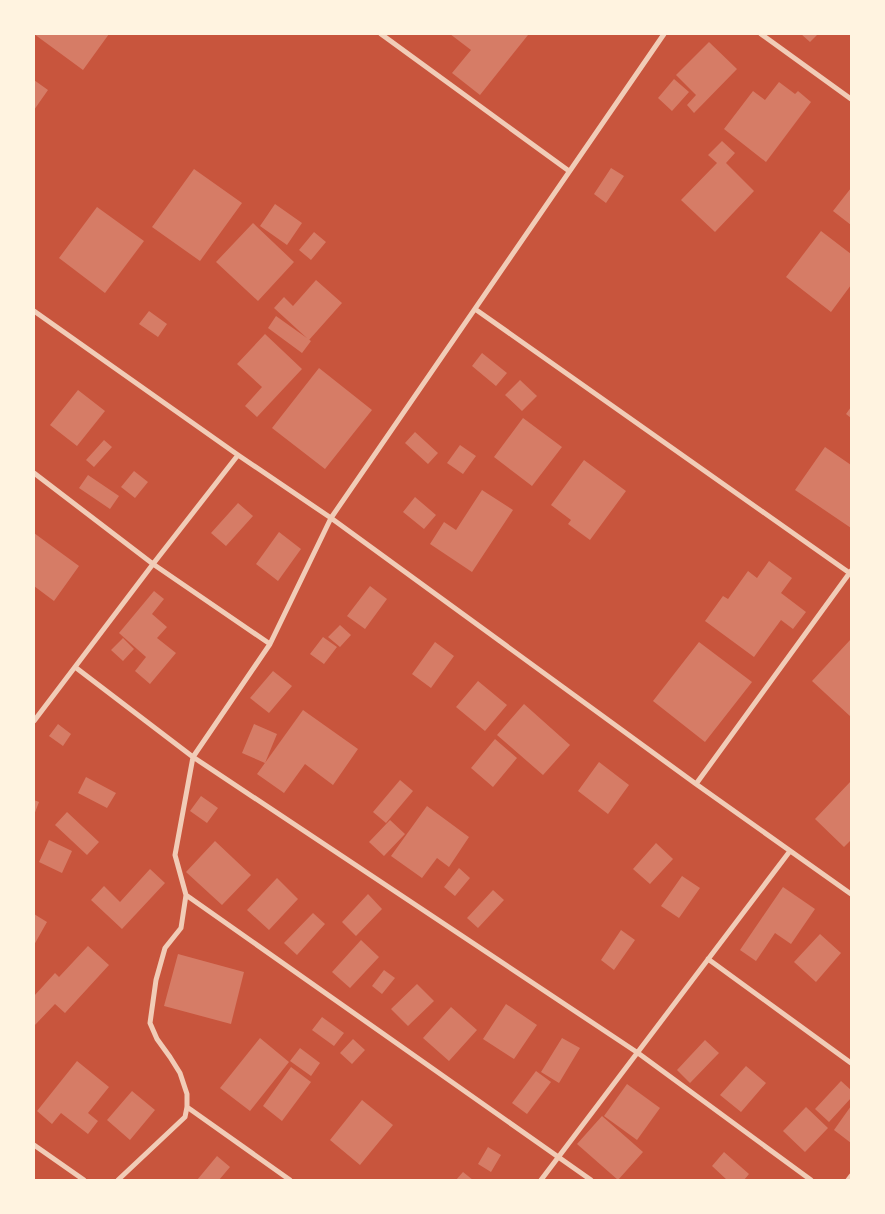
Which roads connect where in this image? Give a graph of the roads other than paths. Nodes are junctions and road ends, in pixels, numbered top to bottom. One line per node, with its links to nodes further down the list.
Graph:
1 (380, 34): 5 (street)
2 (664, 34): 5 (street)
3 (761, 34): 4 (street)
4 (851, 99)
5 (569, 171): 6 (street)
6 (475, 308): 10 (street); 12 (street)
7 (34, 311): 8 (street)
8 (238, 455): 10 (street); 11 (street)
9 (34, 473): 11 (street)
10 (331, 518): 13 (street); 17 (street)
11 (153, 564): 13 (street); 14 (street)
12 (851, 572): 17 (street)
13 (270, 644): 16 (street)
14 (75, 667): 15 (street); 16 (street)
15 (34, 721)
16 (193, 757): 20 (street); 22 (street)
17 (696, 784): 18 (street)
18 (790, 850): 19 (street); 21 (street)
19 (851, 894)
20 (186, 895): 24 (street); 26 (street)
21 (708, 959): 22 (street); 23 (street)
22 (638, 1053): 26 (street); 33 (street)
23 (851, 1063)
24 (187, 1107): 29 (street); 30 (street)
25 (34, 1145): 28 (street)
26 (558, 1157): 31 (street); 32 (street)
27 (851, 1176): 34 (street)
28 (84, 1180)
29 (118, 1180)
30 (290, 1180)
31 (541, 1180)
32 (591, 1180)
33 (811, 1180)
34 (848, 1180)

